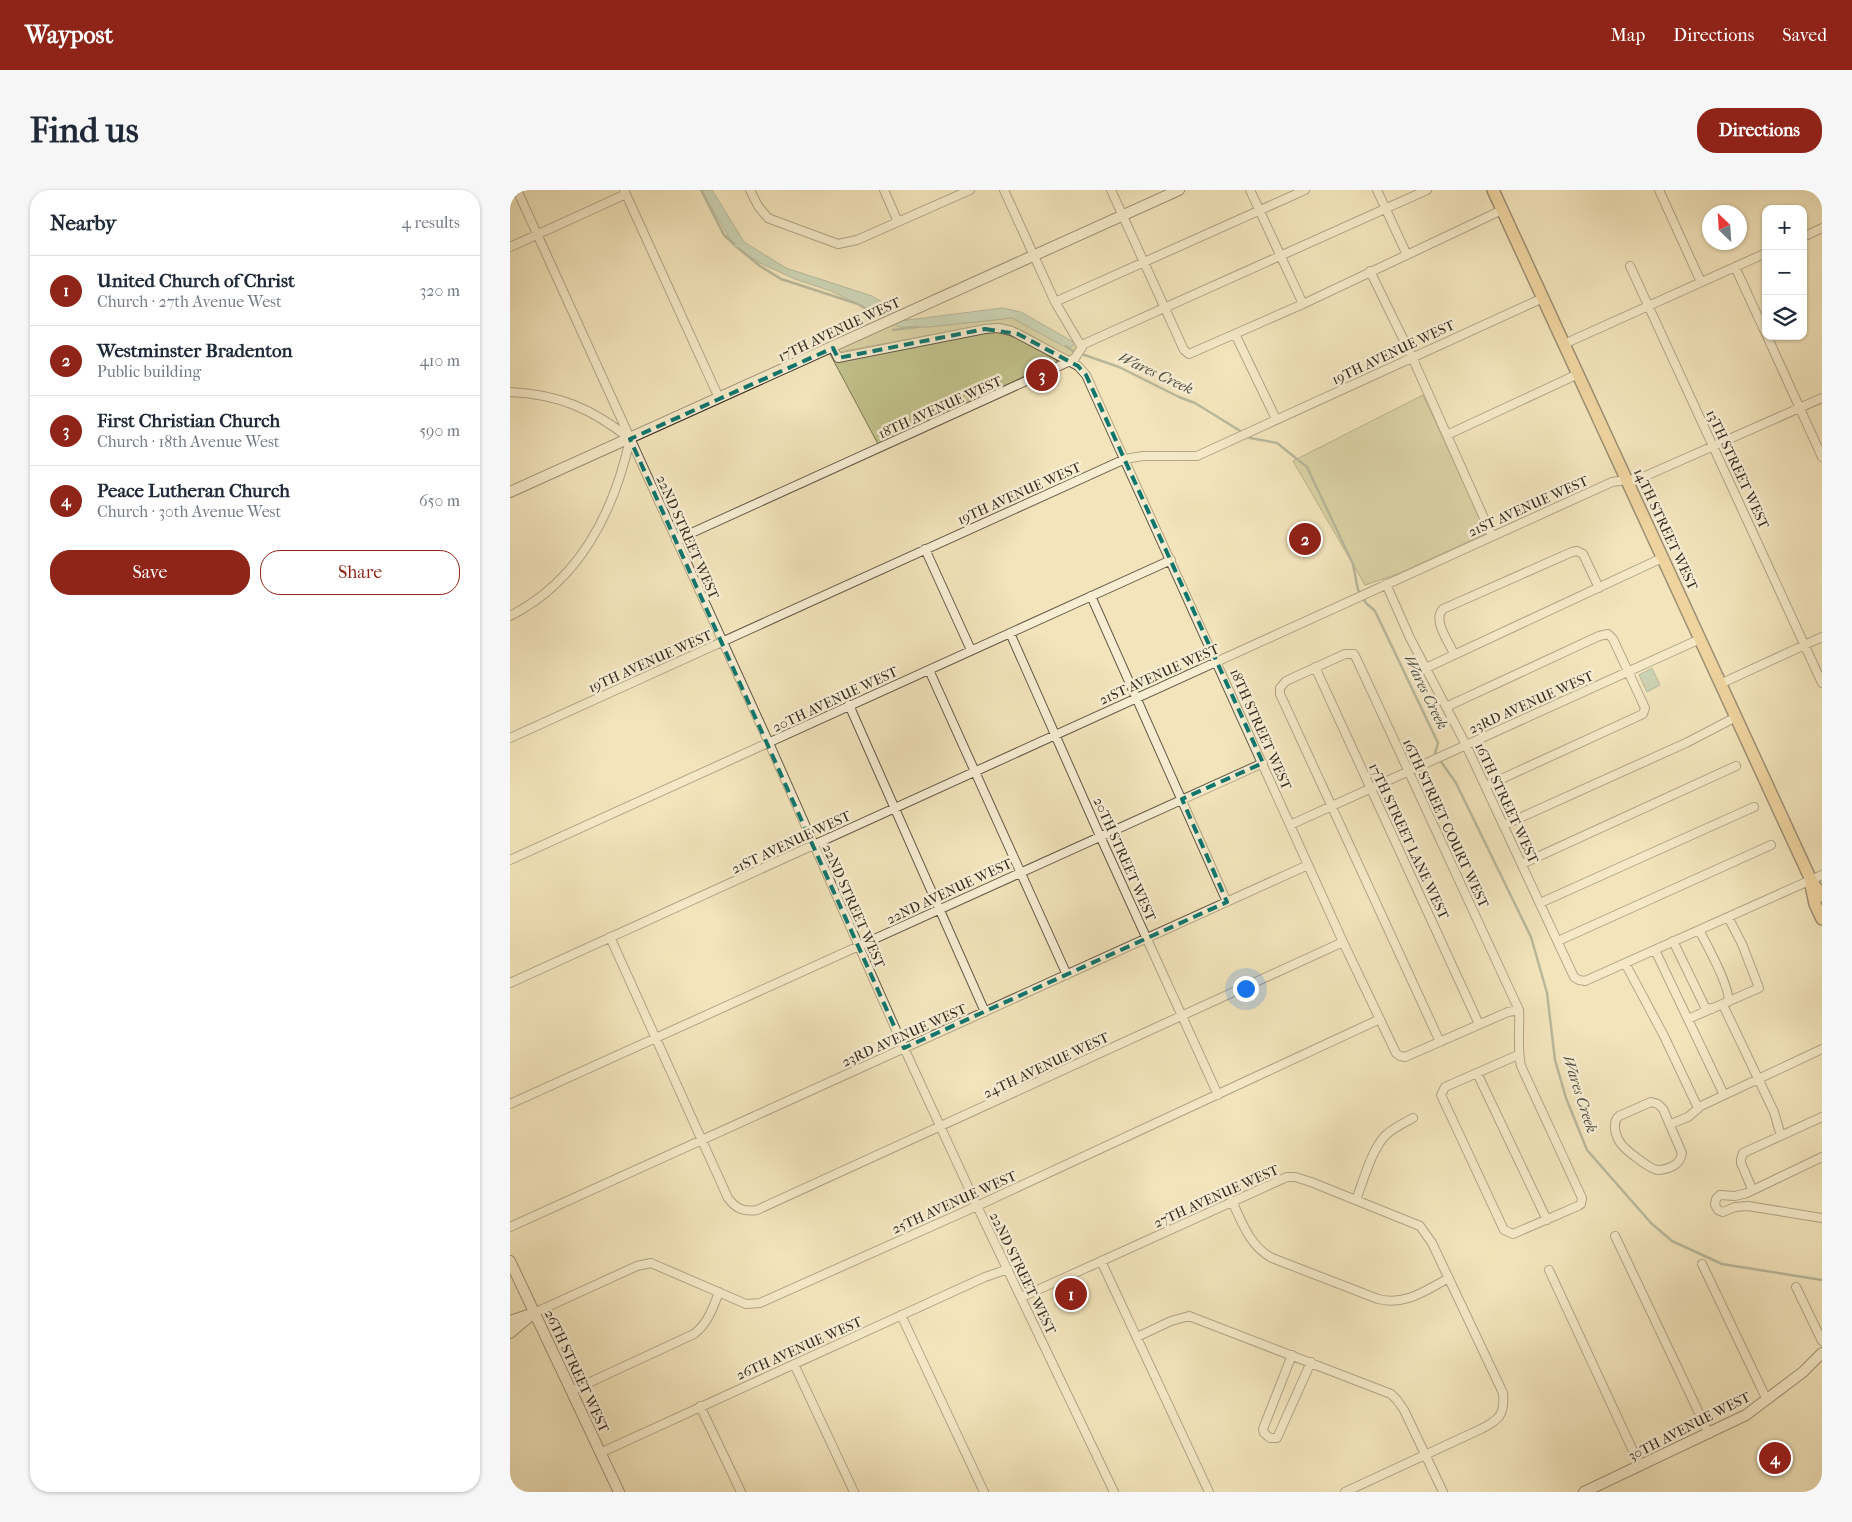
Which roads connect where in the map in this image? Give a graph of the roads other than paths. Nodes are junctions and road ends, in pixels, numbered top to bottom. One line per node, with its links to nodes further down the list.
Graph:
1 (517, 190): 21 (street, 22ND STREET WEST)
2 (750, 190): 19 (street)
3 (884, 190): 19 (street)
4 (970, 190): 19 (street)
5 (1004, 190): 26 (street)
6 (1111, 190): 18 (street)
7 (1179, 190): 18 (street, 17TH AVENUE WEST)
8 (1250, 190): 16 (street)
9 (1305, 190): 16 (street)
10 (1377, 190): 15 (street)
11 (1427, 190): 15 (street)
12 (1658, 190): 32 (street)
13 (1497, 191): 17 (main road, 14TH STREET WEST)
14 (625, 192): 21 (street); 48 (street)
15 (1385, 209): 24 (street); 27 (street)
16 (1260, 210): 27 (street); 28 (street)
17 (1502, 210): 24 (street); 33 (main road, 14TH STREET WEST)
18 (1122, 216): 26 (street, 17TH AVENUE WEST); 28 (street)
19 (898, 222)
20 (1821, 230): 22 (street)
21 (537, 235): 23 (street); 53 (street, 22ND STREET WEST)
22 (1807, 235)
23 (510, 247)
24 (1406, 255): 31 (street)
25 (1762, 255): 30 (street)
26 (1034, 256): 34 (street); 43 (street, 17TH AVENUE WEST)
27 (1280, 256): 35 (street); 37 (street)
28 (1144, 262): 34 (street); 37 (street)
29 (1630, 266): 36 (street, 13TH STREET WEST)
30 (1735, 267): 32 (street); 38 (street)
31 (1370, 272): 35 (street); 44 (street)
32 (1702, 282): 36 (street)
33 (1543, 298): 41 (main road, 14TH STREET WEST); 44 (street, 19TH AVENUE WEST)
34 (1055, 302): 42 (street)
35 (1303, 304): 39 (street)
36 (1649, 307): 41 (street); 54 (street, 13TH STREET WEST)
37 (1165, 308): 39 (street); 42 (street)
38 (1762, 326)
39 (1235, 334): 51 (street)
40 (1768, 340): 50 (street)
41 (1564, 344): 46 (main road, 14TH STREET WEST)
42 (1081, 347): 45 (street, 18TH AVENUE WEST)
43 (833, 348): 45 (street, 18TH STREET WEST); 48 (street, 17TH AVENUE WEST)
44 (1412, 357): 51 (street, 19TH AVENUE WEST); 52 (street)
45 (1068, 362): 56 (street, 18TH STREET WEST); 60 (street, 18TH AVENUE WEST)
46 (1578, 374): 52 (street); 57 (main road, 14TH STREET WEST)
47 (510, 392): 53 (street)
48 (719, 398): 53 (street, 17TH AVENUE WEST)
49 (1822, 398): 50 (street, 21ST AVENUE WEST)
50 (1799, 408): 54 (street, 21ST AVENUE WEST); 55 (street)
51 (1276, 419): 56 (street, 19TH AVENUE WEST)
52 (1447, 435): 59 (street)
53 (630, 439): 58 (street, 17TH AVENUE WEST); 60 (street, 22ND STREET WEST); 67 (street)
54 (1714, 446): 57 (street, 21ST AVENUE WEST); 72 (street, 13TH STREET WEST)
55 (1822, 458)
56 (1125, 459): 61 (street, 19TH AVENUE WEST); 63 (street, 18TH STREET WEST)
57 (1627, 481): 59 (street, 21ST AVENUE WEST); 62 (main road, 14TH STREET WEST)
58 (510, 492)
59 (1492, 536): 64 (street, 21ST AVENUE WEST)
60 (676, 540): 71 (street, 22ND STREET WEST)
61 (925, 549): 71 (street, 19TH AVENUE WEST); 73 (street)
62 (1662, 558): 65 (street); 70 (main road, 14TH STREET WEST)
63 (1171, 560): 66 (street, 20TH AVENUE WEST); 75 (street, 18TH STREET WEST)
64 (1386, 584): 75 (street, 21ST AVENUE WEST); 77 (street, 16TH STREET WEST)
65 (1598, 588): 74 (street); 74 (street)
66 (1091, 596): 68 (street, 20TH AVENUE WEST); 82 (street)
67 (510, 616)
68 (1010, 633): 73 (street, 20TH AVENUE WEST); 86 (street, 20TH STREET WEST)
69 (1822, 637): 72 (street)
70 (1700, 639): 79 (street, 23RD AVENUE WEST); 81 (main road, 14TH STREET WEST)
71 (722, 642): 87 (street, 19TH AVENUE WEST); 88 (street, 22ND STREET WEST)
72 (1805, 645): 80 (street, 13TH STREET WEST); 81 (street)
73 (970, 650): 78 (street, 20TH AVENUE WEST)
74 (1454, 654): 77 (street)
75 (1217, 661): 82 (street, 21ST AVENUE WEST); 90 (street, 18TH STREET WEST)
76 (1315, 667): 93 (street, 16TH STREET COURT WEST); 95 (street, 17TH STREET LANE WEST); 97 (street)
77 (1426, 668): 84 (street, 16TH STREET WEST)
78 (929, 670): 83 (street, 20TH AVENUE WEST); 92 (street)
79 (1629, 672): 84 (street); 89 (street, 23RD AVENUE WEST); 94 (street)
80 (1822, 683)
81 (1720, 684): 85 (main road, 14TH STREET WEST)
82 (1136, 698): 86 (street, 21ST AVENUE WEST); 96 (street)
83 (849, 706): 88 (street, 20TH AVENUE WEST); 99 (street)
84 (1446, 706): 89 (street, 16TH STREET WEST)
85 (1736, 717): 101 (street); 110 (main road, 14TH STREET WEST)
86 (1056, 735): 92 (street, 21ST AVENUE WEST); 102 (street, 20TH STREET WEST)
87 (510, 738)
88 (768, 743): 103 (street, 22ND STREET WEST); 105 (street, 20TH AVENUE WEST)
89 (1466, 745): 93 (street, 23RD AVENUE WEST); 94 (street, 16TH STREET WEST)
90 (1263, 763): 96 (street, 22ND AVENUE WEST); 100 (street, 18TH STREET WEST)
91 (1736, 766): 106 (street)
92 (975, 772): 99 (street, 21ST AVENUE WEST); 108 (street)
93 (1409, 772): 95 (street, 23RD AVENUE WEST); 130 (street, 16TH STREET COURT WEST)
94 (1486, 786): 101 (street, 16TH STREET WEST)
95 (1371, 789): 97 (street, 23RD AVENUE WEST); 135 (street, 17TH STREET LANE WEST)
96 (1182, 799): 102 (street, 22ND AVENUE WEST); 112 (street)
97 (1332, 806): 100 (street, 23RD AVENUE WEST); 137 (street)
98 (1754, 807): 113 (street)
99 (894, 808): 103 (street, 21ST AVENUE WEST); 114 (street)
100 (1290, 825): 107 (street, 18TH STREET WEST)
101 (1504, 825): 106 (street, 16TH STREET WEST)
102 (1100, 836): 108 (street, 22ND AVENUE WEST); 119 (street, 20TH STREET WEST)
103 (813, 845): 118 (street, 21ST AVENUE WEST); 123 (street, 22ND STREET WEST)
104 (1771, 845): 122 (street)
105 (510, 860)
106 (1522, 864): 113 (street, 16TH STREET WEST)
107 (1308, 865): 112 (street, 23RD AVENUE WEST); 121 (street, 18TH STREET WEST)
108 (1020, 873): 114 (street, 22ND AVENUE WEST); 126 (street)
109 (1822, 875): 110 (street)
110 (1811, 880): 111 (main road, 14TH STREET WEST); 115 (street); 116 (main road, 14TH STREET WEST)
111 (1822, 896)
112 (1227, 902): 119 (street, 23RD AVENUE WEST)
113 (1540, 903): 122 (street, 16TH STREET WEST)
114 (939, 909): 123 (street, 22ND AVENUE WEST); 131 (street)
115 (1728, 917): 117 (street); 128 (street)
116 (1822, 919)
117 (1699, 930): 120 (street); 128 (street)
118 (610, 937): 127 (street, 21ST AVENUE WEST); 136 (street)
119 (1147, 938): 126 (street, 23RD AVENUE WEST); 132 (street, 20TH STREET WEST)
120 (1673, 941): 124 (street); 129 (street)
121 (1343, 942): 132 (street, 24TH AVENUE WEST); 133 (street, 18TH STREET WEST)
122 (1558, 942): 125 (street, 16TH STREET WEST)
123 (858, 947): 136 (street, 22ND AVENUE WEST); 138 (street, 22ND STREET WEST)
124 (1655, 950): 125 (street); 134 (street)
125 (1625, 963): 146 (street)
126 (1067, 975): 131 (street, 23RD AVENUE WEST)
127 (510, 983)
128 (1725, 1003): 129 (street); 142 (street)
129 (1712, 1009): 134 (street)
130 (1519, 1010): 135 (street); 140 (street)
131 (985, 1012): 138 (street, 23RD AVENUE WEST)
132 (1182, 1016): 143 (street, 20TH STREET WEST); 150 (street, 24TH AVENUE WEST)
133 (1380, 1019): 137 (street, 18TH STREET WEST); 143 (street, 25TH AVENUE WEST)
134 (1688, 1020): 144 (street)
135 (1479, 1024): 137 (street)
136 (656, 1039): 145 (street, 22ND AVENUE WEST); 152 (street)
137 (1440, 1042)
138 (904, 1048): 150 (street, 22ND STREET WEST); 152 (street, 23RD AVENUE WEST)
139 (1822, 1048): 142 (street)
140 (1518, 1055): 141 (street); 161 (street)
141 (1477, 1074): 161 (street); 161 (street)
142 (1758, 1079): 144 (street); 151 (street)
143 (1218, 1095): 159 (street, 25TH AVENUE WEST)
144 (1724, 1095): 146 (street)
145 (510, 1104)
146 (1698, 1108): 149 (street)
147 (1822, 1117): 151 (street)
148 (1413, 1118): 156 (street)
149 (1671, 1124): 149 (street)
150 (941, 1127): 152 (street, 24TH AVENUE WEST); 159 (street, 22ND STREET WEST)
151 (1781, 1136): 154 (street)
152 (702, 1140): 162 (street, 23RD AVENUE WEST)
153 (1822, 1157): 154 (street)
154 (1752, 1189): 155 (street)
155 (1741, 1195): 158 (street); 158 (street)
156 (1356, 1200): 157 (street, 27TH AVENUE WEST); 169 (street, 27TH AVENUE WEST)
157 (1232, 1201): 165 (street, 27TH AVENUE WEST); 169 (street)
158 (1743, 1205): 160 (street)
159 (976, 1206): 167 (street, 22ND STREET WEST); 171 (street, 25TH AVENUE WEST)
160 (1822, 1218)
161 (1547, 1220)
162 (510, 1227)
163 (1615, 1236): 186 (street)
164 (510, 1261): 173 (street, 26TH STREET WEST)
165 (1101, 1261): 172 (street, 27TH AVENUE WEST); 177 (street)
166 (1702, 1264): 184 (street)
167 (1008, 1269): 172 (street, 22ND STREET WEST); 174 (street, 26TH AVENUE WEST)
168 (1549, 1270): 189 (street)
169 (1449, 1278): 188 (street, 27TH AVENUE WEST)
170 (1796, 1287): 178 (street)
171 (719, 1292): 173 (street, 25TH AVENUE WEST); 183 (street)
172 (1022, 1297): 194 (street, 22ND STREET WEST)
173 (534, 1313): 175 (street); 176 (street); 183 (street, 26TH STREET WEST)
174 (902, 1315): 182 (street, 26TH AVENUE WEST); 193 (street)
175 (510, 1321)
176 (510, 1333)
177 (1137, 1338): 180 (street); 195 (street)
178 (1822, 1341)
179 (1822, 1353): 184 (street, 30TH AVENUE WEST)
180 (1292, 1355): 181 (street); 181 (street)
181 (1311, 1362): 188 (street)
182 (794, 1364): 185 (street, 26TH AVENUE WEST); 192 (street)
183 (570, 1391): 187 (street, 26TH STREET WEST)
184 (1767, 1400): 186 (street, 30TH AVENUE WEST)
185 (700, 1406): 187 (street, 26TH AVENUE WEST); 191 (street)
186 (1709, 1434): 189 (street, 30TH AVENUE WEST)
187 (600, 1453): 190 (street, 26TH STREET WEST)
188 (1425, 1455): 196 (street); 197 (street)
189 (1640, 1466): 198 (street, 30TH AVENUE WEST)
190 (619, 1492)
191 (741, 1492)
192 (854, 1492)
193 (984, 1492)
194 (1114, 1492)
195 (1209, 1492)
196 (1345, 1492)
197 (1443, 1492)
198 (1584, 1492)

